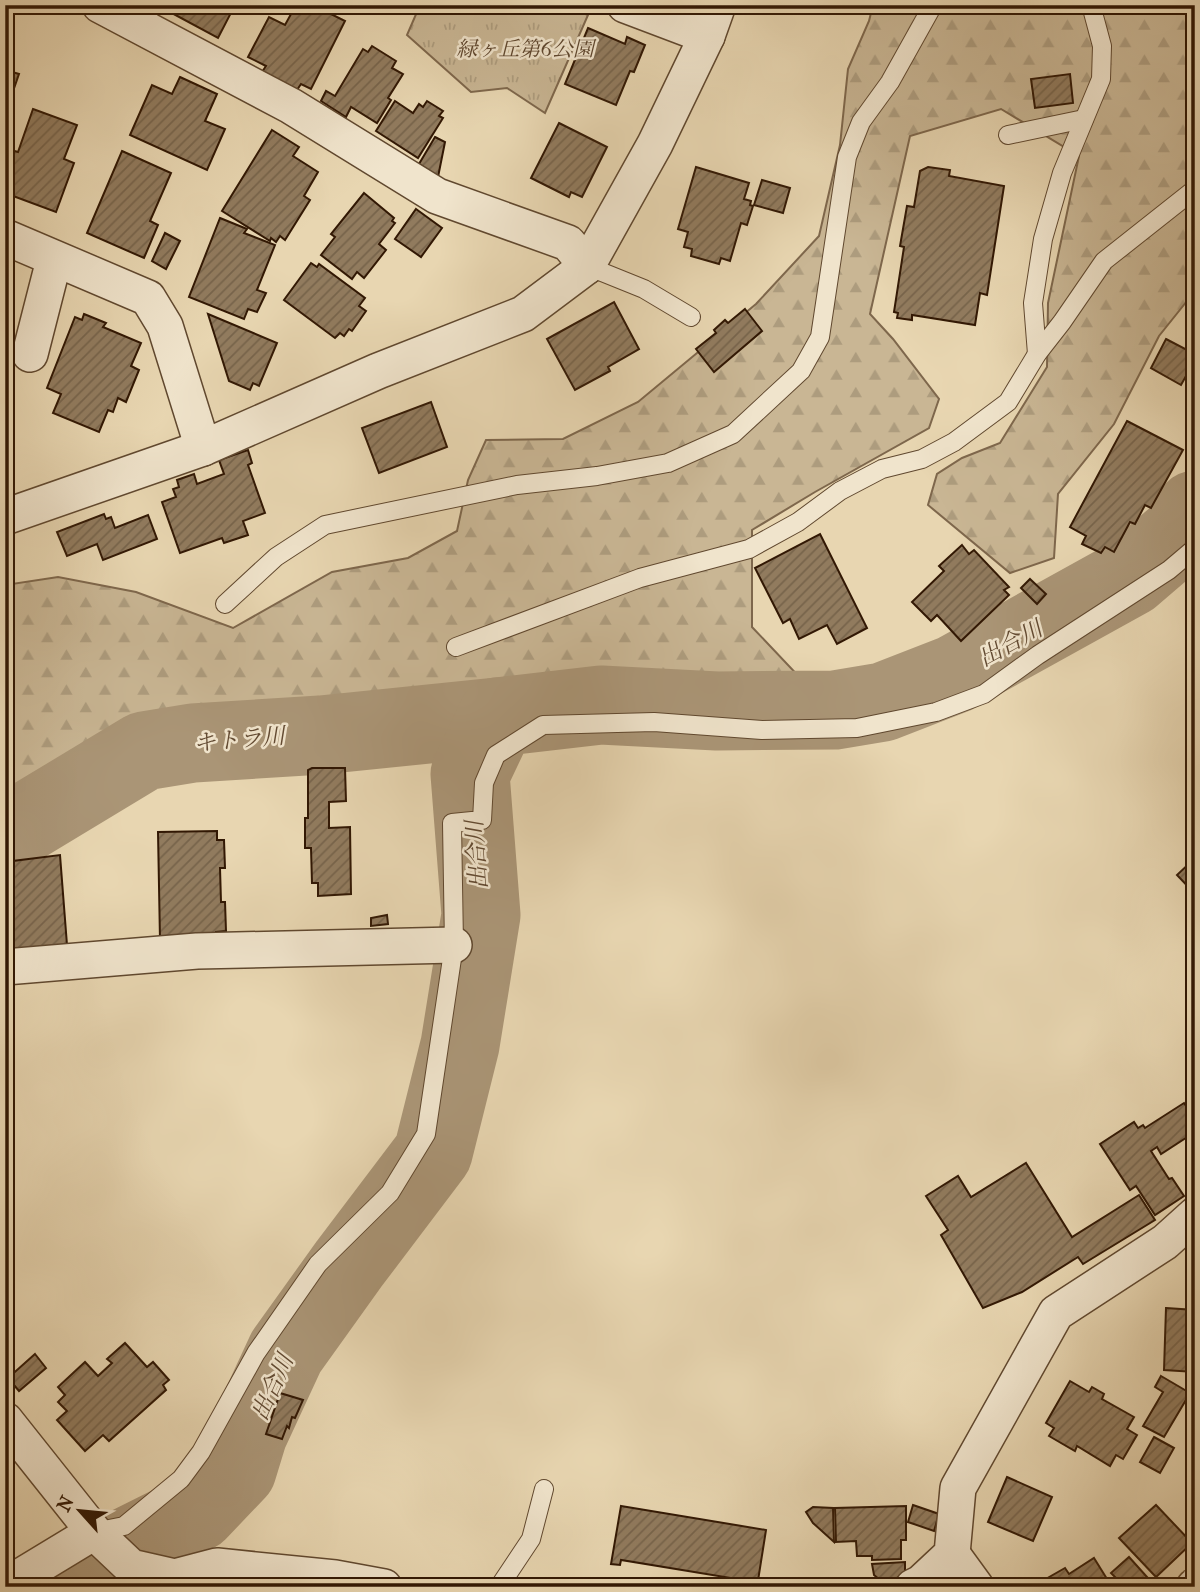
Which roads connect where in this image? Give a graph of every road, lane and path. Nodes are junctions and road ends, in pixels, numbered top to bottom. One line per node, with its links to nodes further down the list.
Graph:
1 (100, 5): 5 (street)
2 (625, 5): 6 (street)
3 (933, 5): 19 (lane)
4 (1091, 5): 7 (lane)
5 (147, 16): 12 (street)
6 (713, 21): 12 (street)
7 (1084, 119): 8 (lane); 15 (lane)
8 (1008, 135)
9 (1195, 189): 15 (lane)
10 (5, 237): 11 (street)
11 (54, 260): 14 (street); 16 (street)
12 (587, 267): 13 (lane); 16 (street)
13 (691, 317)
14 (30, 354)
15 (1037, 354): 20 (lane)
16 (203, 448): 17 (street)
17 (5, 517)
18 (1195, 548): 21 (lane)
19 (225, 604)
20 (456, 647)
21 (454, 945): 22 (street); 26 (lane)
22 (5, 967)
23 (1195, 1215): 27 (street)
24 (5, 1420): 26 (street)
25 (544, 1489): 31 (lane)
26 (94, 1532): 28 (street); 29 (street)
27 (952, 1554): 32 (street); 33 (street)
28 (270, 1580): 30 (street)
29 (5, 1586)
30 (384, 1587)
31 (499, 1587)
32 (913, 1587)
33 (976, 1587)

